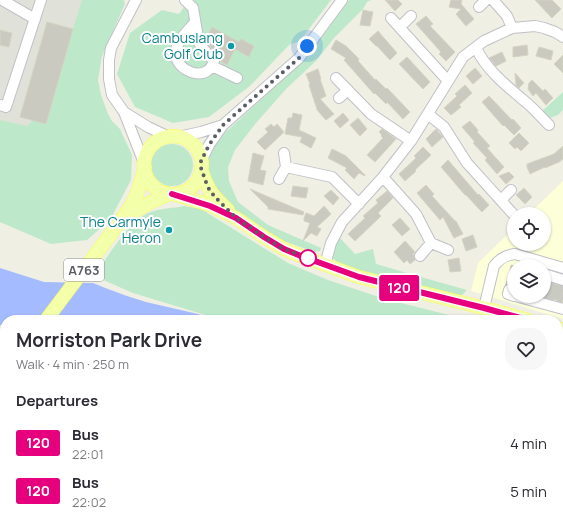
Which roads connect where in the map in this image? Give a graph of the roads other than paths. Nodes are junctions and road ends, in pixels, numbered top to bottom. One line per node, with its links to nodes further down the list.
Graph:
1 (2, 0): 9 (street)
2 (136, 0): 22 (street)
3 (185, 0): 10 (street)
4 (342, 0): 24 (street)
5 (492, 0): 12 (street)
6 (39, 1): 9 (street)
7 (411, 16): 11 (street)
8 (391, 18): 11 (street)
9 (35, 19): 21 (street)
10 (195, 22): 15 (street); 15 (street)
11 (400, 27): 18 (street)
12 (512, 28): 13 (street); 14 (street)
13 (563, 37)
14 (476, 48): 18 (street); 25 (street)
15 (212, 66): 16 (street)
16 (237, 78)
17 (336, 78): 19 (street)
18 (448, 81): 23 (street)
19 (348, 90): 20 (street); 27 (street)
20 (339, 98)
21 (0, 105)
22 (124, 112): 26 (street); 29 (street)
23 (428, 114): 27 (street); 36 (street)
24 (223, 125): 26 (street); 30 (street)
25 (550, 125)
26 (174, 137): 29 (main road); 30 (main road)
27 (411, 141): 32 (street)
28 (284, 153): 31 (street)
29 (144, 165): 35 (main road); 40 (main road, A763)
30 (201, 165): 35 (main road); 39 (main road)
31 (286, 167): 33 (street); 37 (street)
32 (384, 177): 37 (street); 41 (street)
33 (279, 180)
34 (512, 190): 36 (street)
35 (171, 194): 39 (main road); 40 (main road, A763)
36 (501, 200): 38 (street)
37 (359, 204): 45 (street)
38 (507, 207)
39 (236, 218): 45 (main road)
40 (122, 219): 53 (main road, A763)
41 (431, 243): 42 (street); 43 (street)
42 (448, 250)
43 (420, 256)
44 (527, 259): 51 (street)
45 (325, 265): 51 (main road)
46 (551, 266): 47 (street)
47 (563, 268)
48 (551, 276): 49 (street)
49 (563, 280)
50 (544, 303): 52 (street)
51 (484, 308): 54 (main road)
52 (563, 309)
53 (50, 315)
54 (510, 315)

